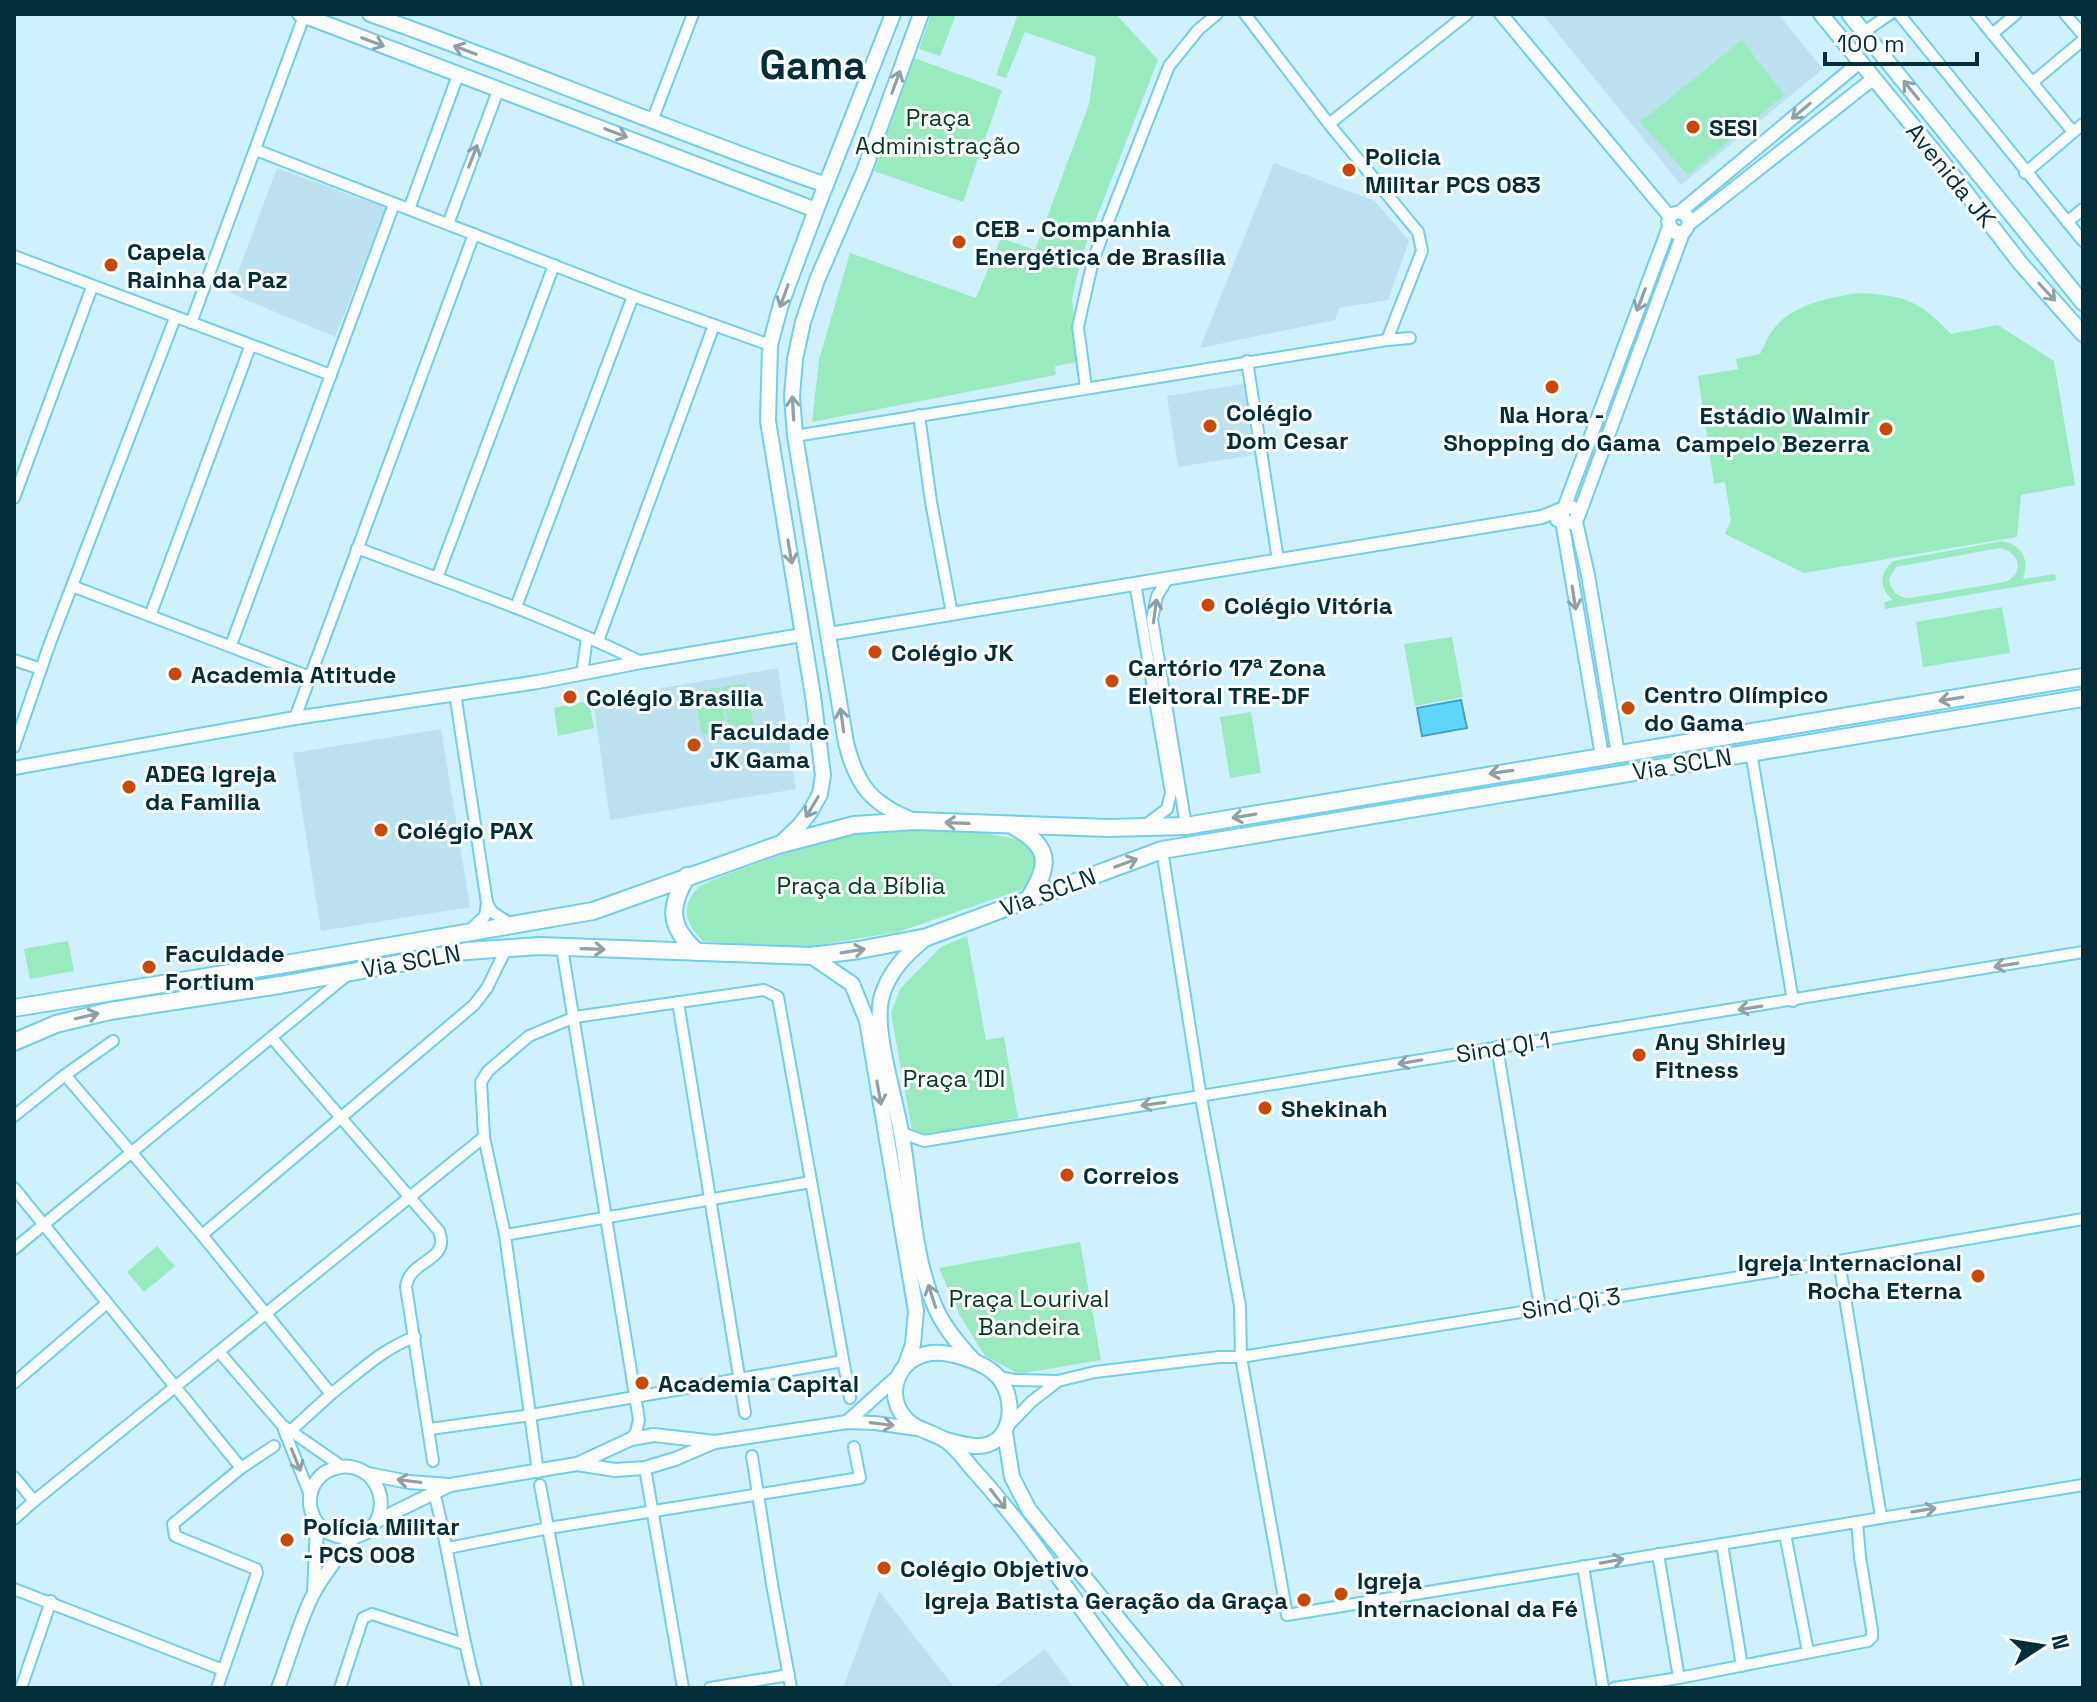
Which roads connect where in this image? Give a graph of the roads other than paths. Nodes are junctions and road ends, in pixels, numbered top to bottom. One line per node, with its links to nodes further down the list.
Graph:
1 (370, 14): 21 (main road, one-way to 1)
2 (693, 14): 30 (street)
3 (893, 14): 38 (main road)
4 (921, 14): 53 (main road, one-way to 4)
5 (1217, 14): 72 (street)
6 (1245, 14): 31 (street)
7 (1467, 14): 31 (street)
8 (1501, 14): 44 (street)
9 (1821, 14): 20 (main road, Avenida JK)
10 (1849, 14): 17 (main road, Avenida JK)
11 (1890, 14): 17 (street)
12 (1899, 14): 36 (street)
13 (1976, 14): 18 (street)
14 (2016, 14): 18 (street)
15 (2065, 14): 19 (street)
16 (302, 15): 23 (main road, one-way to 23); 34 (street)
17 (1864, 32): 41 (main road, Avenida JK, one-way to 17)
18 (1992, 34): 25 (street)
19 (2083, 37): 25 (street)
20 (1861, 61): 24 (main road, Avenida JK); 27 (street)
21 (502, 65): 22 (main road); 26 (main road)
22 (526, 73): 28 (main road); 30 (main road)
23 (458, 75): 26 (main road); 40 (street)
24 (1874, 78): 29 (street); 47 (main road, Avenida JK)
25 (2033, 82): 33 (street)
26 (499, 88): 28 (main road); 46 (street, one-way to 26)
27 (1827, 88): 29 (street); 44 (street, one-way to 44)
28 (518, 95): 37 (main road, one-way to 37)
29 (1841, 104): 48 (street)
30 (652, 121): 35 (main road)
31 (1329, 124): 67 (street)
32 (2083, 124): 33 (street)
33 (2073, 132): 36 (street)
34 (256, 150): 39 (street); 63 (street)
35 (744, 157): 37 (main road); 38 (main road)
36 (2025, 173): 45 (street)
37 (737, 178): 43 (main road)
38 (826, 185): 43 (main road)
39 (394, 204): 40 (street); 71 (street)
40 (409, 209): 46 (street)
41 (2008, 209): 47 (main road); 52 (main road, Avenida JK)
42 (2083, 209): 45 (street)
43 (816, 210): 50 (main road)
44 (1673, 219): 48 (street); 48 (street); 76 (street, one-way to 76)
45 (2067, 222): 51 (street)
46 (448, 224): 49 (street)
47 (1991, 224): 55 (main road, Avenida JK)
48 (1686, 228): 77 (street)
49 (474, 234): 56 (street); 78 (street)
50 (807, 235): 53 (main road); 57 (main road)
51 (2083, 241)
52 (2039, 246): 55 (main road); 61 (main road, Avenida JK)
53 (830, 251): 58 (main road)
54 (14, 257): 59 (street)
55 (2021, 264): 65 (main road, Avenida JK, one-way to 65)
56 (554, 265): 60 (street); 80 (street)
57 (794, 269): 58 (main road); 68 (main road, one-way to 68)
58 (817, 280): 74 (main road, one-way to 58)
59 (92, 287): 62 (street); 75 (street)
60 (633, 296): 64 (street); 86 (street)
61 (2083, 303)
62 (175, 318): 63 (street); 83 (street)
63 (191, 323): 69 (street)
64 (714, 325): 68 (street); 93 (street)
65 (2083, 334)
66 (1410, 338): 67 (street)
67 (1387, 340): 70 (street)
68 (770, 345): 85 (main road, one-way to 85)
69 (250, 347): 71 (street); 88 (street)
70 (1247, 361): 72 (street); 79 (street)
71 (331, 375): 94 (street)
72 (1086, 388): 73 (street)
73 (919, 415): 74 (street); 87 (street)
74 (795, 436): 84 (main road)
75 (14, 498)
76 (1563, 515): 77 (street); 79 (street); 92 (street, one-way to 92)
77 (1577, 517): 90 (street)
78 (357, 548): 80 (street); 99 (street)
79 (1278, 560): 81 (street)
80 (437, 578): 86 (street)
81 (1168, 578): 82 (street); 121 (street, one-way to 81)
82 (1135, 583): 87 (street); 120 (street)
83 (72, 586): 88 (street); 97 (street)
84 (821, 588): 85 (main road); 89 (main road)
85 (797, 589): 91 (main road)
86 (516, 607): 93 (street)
87 (952, 614): 89 (street)
88 (150, 616): 94 (street)
89 (829, 634): 102 (main road)
90 (1597, 634): 92 (street); 112 (street)
91 (802, 635): 96 (street); 105 (main road)
92 (1580, 636): 112 (street)
93 (592, 639): 96 (street); 98 (street)
94 (231, 645): 99 (street)
95 (14, 660): 97 (street)
96 (641, 662): 98 (street)
97 (41, 669): 110 (street)
98 (582, 674): 103 (street)
99 (310, 677): 109 (street)
100 (2083, 677): 101 (main road, Via SCLN)
101 (2017, 688): 104 (main road, Via SCLN); 107 (main road)
102 (838, 690): 105 (main road); 118 (main road, one-way to 102)
103 (455, 693): 109 (street); 126 (street)
104 (1983, 694): 108 (main road); 112 (main road, Via SCLN, one-way to 112)
105 (813, 696): 122 (main road, one-way to 122)
106 (2083, 698): 107 (main road, Via SCLN)
107 (2019, 708): 108 (main road, Via SCLN)
108 (1987, 713): 111 (main road, Via SCLN)
109 (295, 718): 115 (street)
110 (14, 747)
111 (1751, 752): 116 (main road, Via SCLN); 138 (street)
112 (1610, 755): 113 (main road, Via SCLN)
113 (1576, 761): 114 (main road, Via SCLN); 116 (main road)
114 (1552, 765): 117 (main road); 121 (main road, Via SCLN, one-way to 121)
115 (14, 768)
116 (1580, 780): 117 (main road, Via SCLN)
117 (1555, 785): 123 (main road, Via SCLN)
118 (915, 821): 119 (main road, Via SCLN, one-way to 118); 122 (main road, Via SCLN)
119 (1012, 825): 120 (main road, Via SCLN); 125 (main road)
120 (1143, 826): 121 (main road, Via SCLN)
121 (1186, 826)
122 (778, 845): 124 (main road, Via SCLN)
123 (1162, 850): 125 (main road, Via SCLN, one-way to 123); 147 (street)
124 (687, 876): 127 (main road, Via SCLN); 132 (main road)
125 (1028, 900): 129 (main road, Via SCLN)
126 (487, 903): 127 (street); 128 (street)
127 (514, 926): 128 (main road, Via SCLN)
128 (465, 934): 135 (main road, Via SCLN)
129 (927, 937): 134 (main road, Via SCLN, one-way to 129); 150 (main road)
130 (507, 947): 131 (main road, Via SCLN); 136 (main road, Via SCLN); 149 (street)
131 (562, 948): 132 (main road, Via SCLN, one-way to 132); 141 (street)
132 (697, 952): 134 (main road, Via SCLN)
133 (2083, 952): 138 (street, Sind QI 1, one-way to 138)
134 (811, 956): 174 (main road, one-way to 174)
135 (274, 966): 137 (main road); 140 (main road, Via SCLN)
136 (350, 972): 137 (main road, Via SCLN); 142 (street)
137 (280, 985): 144 (main road, Via SCLN, one-way to 137)
138 (1793, 1001): 145 (street, Sind QI 1, one-way to 145)
139 (678, 1002): 141 (street); 155 (street); 158 (street)
140 (14, 1008)
141 (575, 1017): 151 (street); 159 (street)
142 (272, 1038): 149 (street); 153 (street)
143 (113, 1041): 146 (street)
144 (14, 1042)
145 (1497, 1047): 147 (street, Sind QI 1, one-way to 147); 167 (street)
146 (65, 1075): 148 (street); 153 (street)
147 (1201, 1098): 152 (street, Sind QI 1, one-way to 152); 171 (street)
148 (14, 1116)
149 (341, 1118): 157 (street); 162 (street)
150 (902, 1133): 152 (street); 154 (main road)
151 (484, 1137): 157 (street); 163 (street)
152 (924, 1141): 154 (street)
153 (131, 1153): 161 (street); 162 (street)
154 (905, 1157): 173 (main road, one-way to 154)
155 (811, 1182): 158 (street); 172 (street)
156 (14, 1188): 161 (street)
157 (407, 1197): 168 (street); 169 (street)
158 (711, 1201): 159 (street); 176 (street)
159 (607, 1217): 163 (street); 181 (street)
160 (2083, 1219): 165 (street, Sind Qi 3)
161 (44, 1224): 164 (street); 166 (street)
162 (202, 1235): 168 (street)
163 (505, 1235): 184 (street)
164 (14, 1249)
165 (1839, 1261): 167 (street, Sind Qi 3); 217 (street)
166 (107, 1303): 177 (street); 179 (street)
167 (1540, 1308): 171 (street, Sind Qi 3)
168 (266, 1313): 170 (street); 180 (street)
169 (415, 1337): 180 (street); 187 (street)
170 (220, 1353): 179 (street); 190 (street)
171 (1241, 1357): 178 (street, Sind Qi 3); 228 (street)
172 (843, 1361): 176 (street); 182 (street)
173 (973, 1361): 174 (main road); 175 (main road)
174 (901, 1370): 186 (street); 188 (main road)
175 (998, 1377): 178 (street); 189 (main road)
176 (739, 1378): 181 (street); 183 (street)
177 (14, 1383)
178 (1051, 1383): 189 (street)
179 (175, 1388): 204 (street); 215 (street)
180 (331, 1394): 190 (street)
181 (635, 1397): 184 (street); 185 (street)
182 (850, 1398)
183 (745, 1413)
184 (531, 1415): 187 (street); 209 (street)
185 (639, 1420): 191 (street); 193 (street)
186 (847, 1422): 188 (street, one-way to 188); 195 (street)
187 (430, 1429): 201 (street)
188 (917, 1429): 194 (main road)
189 (1007, 1430): 194 (main road); 248 (main road)
190 (286, 1431): 203 (street); 213 (street, one-way to 213)
191 (654, 1435): 192 (street); 193 (street)
192 (669, 1435): 195 (street); 200 (street)
193 (631, 1439): 197 (street)
194 (946, 1440): 247 (main road, one-way to 247)
195 (715, 1442): 200 (street)
196 (274, 1446): 204 (street)
197 (613, 1446): 202 (street); 206 (street)
198 (854, 1447): 212 (street)
199 (752, 1456): 212 (street)
200 (675, 1459): 205 (street)
201 (433, 1461)
202 (577, 1464): 206 (street); 209 (street)
203 (341, 1466): 207 (street); 213 (street)
204 (241, 1468): 235 (street)
205 (645, 1468): 206 (street); 216 (street)
206 (615, 1470)
207 (368, 1474): 210 (street, one-way to 207); 219 (street)
208 (14, 1477): 215 (street)
209 (539, 1478): 210 (street); 222 (street)
210 (450, 1485): 219 (street)
211 (2083, 1485): 217 (street, one-way to 211)
212 (757, 1494): 216 (street); 236 (street)
213 (310, 1495): 221 (street)
214 (436, 1500): 226 (street)
215 (34, 1501): 218 (street)
216 (654, 1512): 222 (street); 244 (street)
217 (1881, 1517): 220 (street)
218 (14, 1519)
219 (377, 1521): 224 (street)
220 (1857, 1522): 223 (street); 233 (street)
221 (317, 1525): 224 (street); 230 (street)
222 (549, 1528): 226 (street); 243 (street)
223 (1785, 1534): 225 (street); 233 (street)
224 (354, 1538): 230 (street)
225 (1722, 1544): 227 (street); 234 (street)
226 (448, 1548): 232 (street)
227 (1658, 1554): 228 (street, one-way to 227); 237 (street)
228 (1583, 1566): 249 (street)
229 (14, 1589): 231 (street)
230 (314, 1592): 240 (street)
231 (51, 1601): 235 (street); 238 (street)
232 (464, 1644): 241 (street); 242 (street)
233 (1808, 1652): 234 (street)
234 (1742, 1666): 237 (street)
235 (223, 1670): 239 (street)
236 (789, 1675): 245 (street); 246 (street)
237 (1679, 1678): 250 (street)
238 (21, 1688)
239 (217, 1688)
240 (278, 1688)
241 (340, 1688)
242 (476, 1688)
243 (578, 1688)
244 (683, 1688)
245 (710, 1688)
246 (791, 1688)
247 (1140, 1688)
248 (1175, 1688)
249 (1603, 1688)
250 (1614, 1688)

